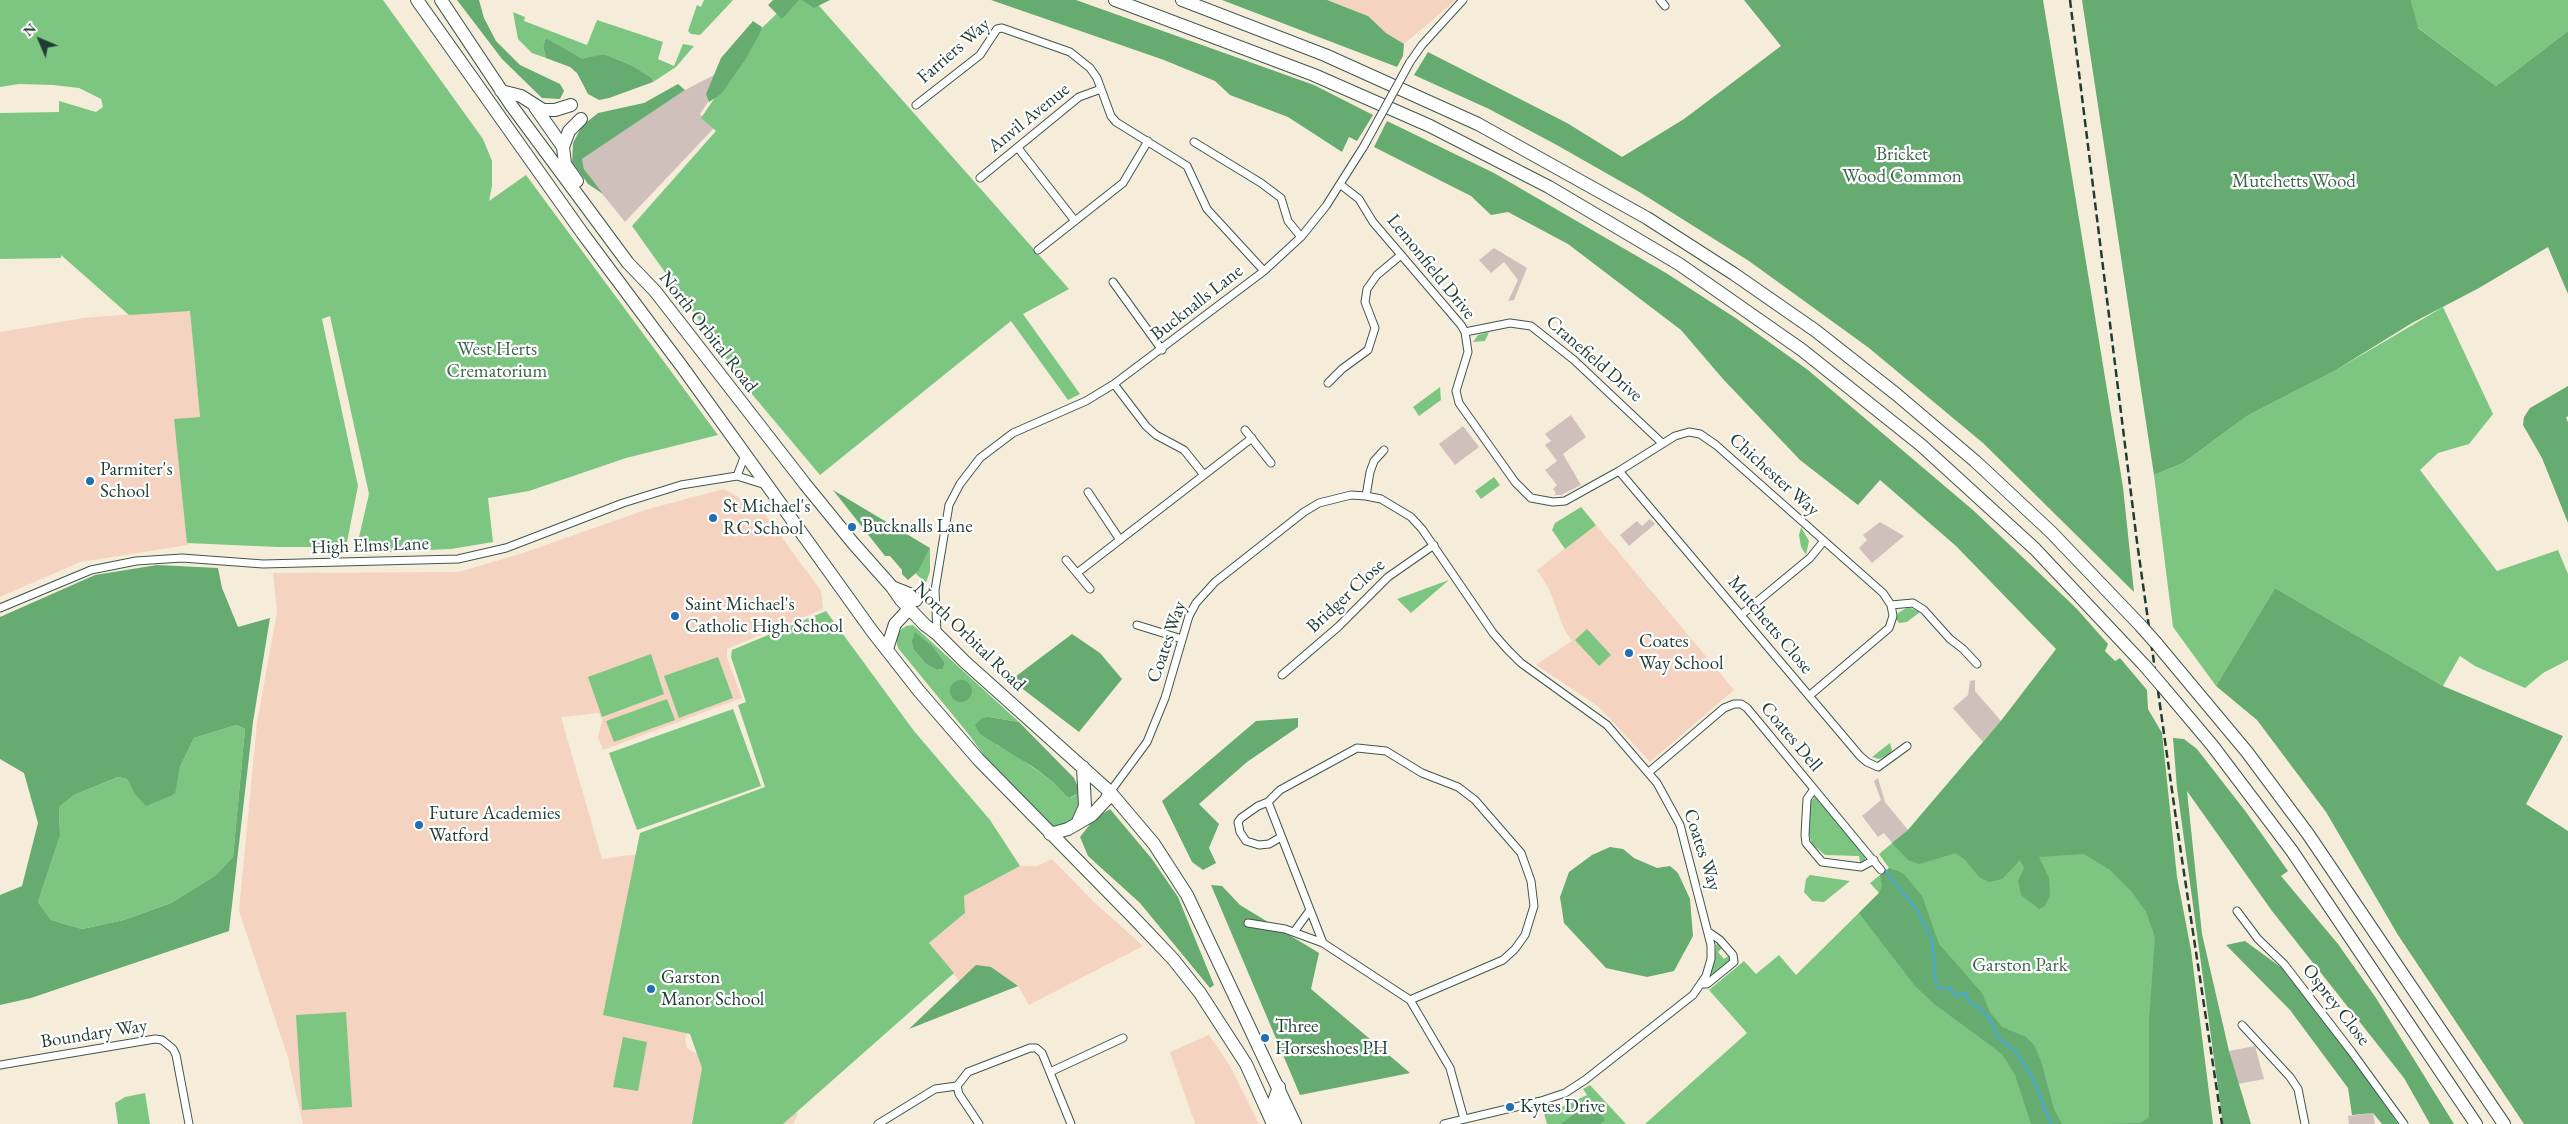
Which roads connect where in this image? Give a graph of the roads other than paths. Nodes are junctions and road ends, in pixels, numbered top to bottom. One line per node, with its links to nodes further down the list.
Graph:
1 (417, 0): 33 (highway)
2 (441, 0): 7 (highway, North Orbital Road)
3 (1115, 0): 95 (highway, bridge)
4 (1182, 0): 96 (highway, bridge)
5 (1463, 0): 17 (street, Bucknalls Lane, bridge)
6 (1101, 89): 9 (street, Farriers Way); 12 (street, Farriers Way); 15 (street, Anvil Avenue)
7 (501, 91): 10 (highway); 24 (highway, North Orbital Road)
8 (572, 105): 10 (highway)
9 (916, 105)
10 (535, 107): 14 (highway)
11 (581, 119): 14 (highway)
12 (1148, 141): 18 (street); 22 (street, Farriers Way)
13 (1194, 142): 19 (street)
14 (563, 147): 24 (highway)
15 (1018, 148): 16 (street, Anvil Avenue); 18 (street)
16 (980, 178)
17 (1341, 185): 19 (street, Bucknalls Lane); 21 (street, Lemonfield Drive)
18 (1075, 221): 20 (street)
19 (1301, 237): 22 (street, Bucknalls Lane)
20 (1038, 250)
21 (1401, 255): 25 (street, Lemonfield Drive); 27 (street)
22 (1264, 271): 26 (street, Bucknalls Lane)
23 (1114, 282): 26 (street)
24 (655, 292): 48 (highway, North Orbital Road)
25 (1465, 332): 31 (street, Cranefield Drive); 35 (street, Lemonfield Drive)
26 (1162, 350): 28 (street, Bucknalls Lane)
27 (1328, 383)
28 (1114, 384): 36 (street); 47 (street, Bucknalls Lane)
29 (1245, 430): 30 (street)
30 (1252, 438): 34 (street); 36 (street)
31 (1662, 443): 35 (street, Chichester Way); 42 (street, Chichester Way)
32 (1384, 450): 40 (street)
33 (746, 454): 37 (street); 38 (highway)
34 (1271, 463)
35 (1619, 471): 51 (street, Mutchetts Close)
36 (1204, 475): 41 (street)
37 (737, 476): 38 (street, High Elms Lane); 50 (street, High Elms Lane)
38 (768, 486): 55 (highway)
39 (1088, 492): 41 (street)
40 (1366, 496): 43 (street, Coates Way); 54 (street, Coates Way)
41 (1120, 540): 45 (street)
42 (1824, 542): 49 (street, Chichester Way); 51 (street)
43 (1434, 545): 57 (street, Bridger Close); 61 (street, Coates Way)
44 (1066, 560): 45 (street)
45 (1077, 573): 46 (street)
46 (1090, 589)
47 (935, 590): 48 (street); 53 (street, Bucknalls Lane)
48 (912, 604): 53 (highway, North Orbital Road); 55 (highway)
49 (1891, 606): 56 (street); 58 (street)
50 (0, 608)
51 (1741, 615): 58 (street, Mutchetts Close)
52 (1137, 625): 54 (street)
53 (937, 634): 60 (highway, North Orbital Road)
54 (1182, 639): 63 (street, Coates Way)
55 (887, 649): 66 (highway)
56 (1977, 664)
57 (1282, 675)
58 (1809, 696): 59 (street, Mutchetts Close)
59 (1907, 746)
60 (1083, 767): 63 (highway, North Orbital Road); 65 (highway)
61 (1649, 772): 62 (street, Coates Dell); 74 (street, Coates Way)
62 (1814, 788): 68 (street, Coates Dell); 68 (street, Coates Dell)
63 (1110, 792): 65 (highway); 83 (highway, North Orbital Road)
64 (1268, 802): 67 (street); 67 (street); 77 (street)
65 (1077, 824): 66 (highway)
66 (1050, 834): 89 (highway)
67 (1281, 837): 70 (street)
68 (1874, 860): 69 (street, Coates Dell)
69 (1881, 870)
70 (1310, 910): 73 (street); 75 (street)
71 (2237, 910): 94 (street, Osprey Close)
72 (1248, 923): 73 (street)
73 (1294, 932): 75 (street)
74 (1710, 933): 76 (street, Coates Way); 76 (street)
75 (1322, 942): 77 (street)
76 (1702, 984): 84 (street, Coates Way)
77 (1410, 1000): 84 (street)
78 (2242, 1025): 93 (street)
79 (1123, 1038): 81 (street)
80 (0, 1065): 85 (street, Boundary Way)
81 (1050, 1072): 82 (street); 88 (street)
82 (958, 1086): 86 (street); 87 (street)
83 (1279, 1087): 90 (highway); 91 (highway, North Orbital Road)
84 (1464, 1119): 92 (street, Coates Way)
85 (188, 1124)
86 (878, 1124)
87 (979, 1124)
88 (1071, 1124)
89 (1274, 1124)
90 (1284, 1124)
91 (1296, 1124)
92 (1444, 1124)
93 (2305, 1124)
94 (2404, 1124)
95 (2476, 1124)
96 (2504, 1124)

